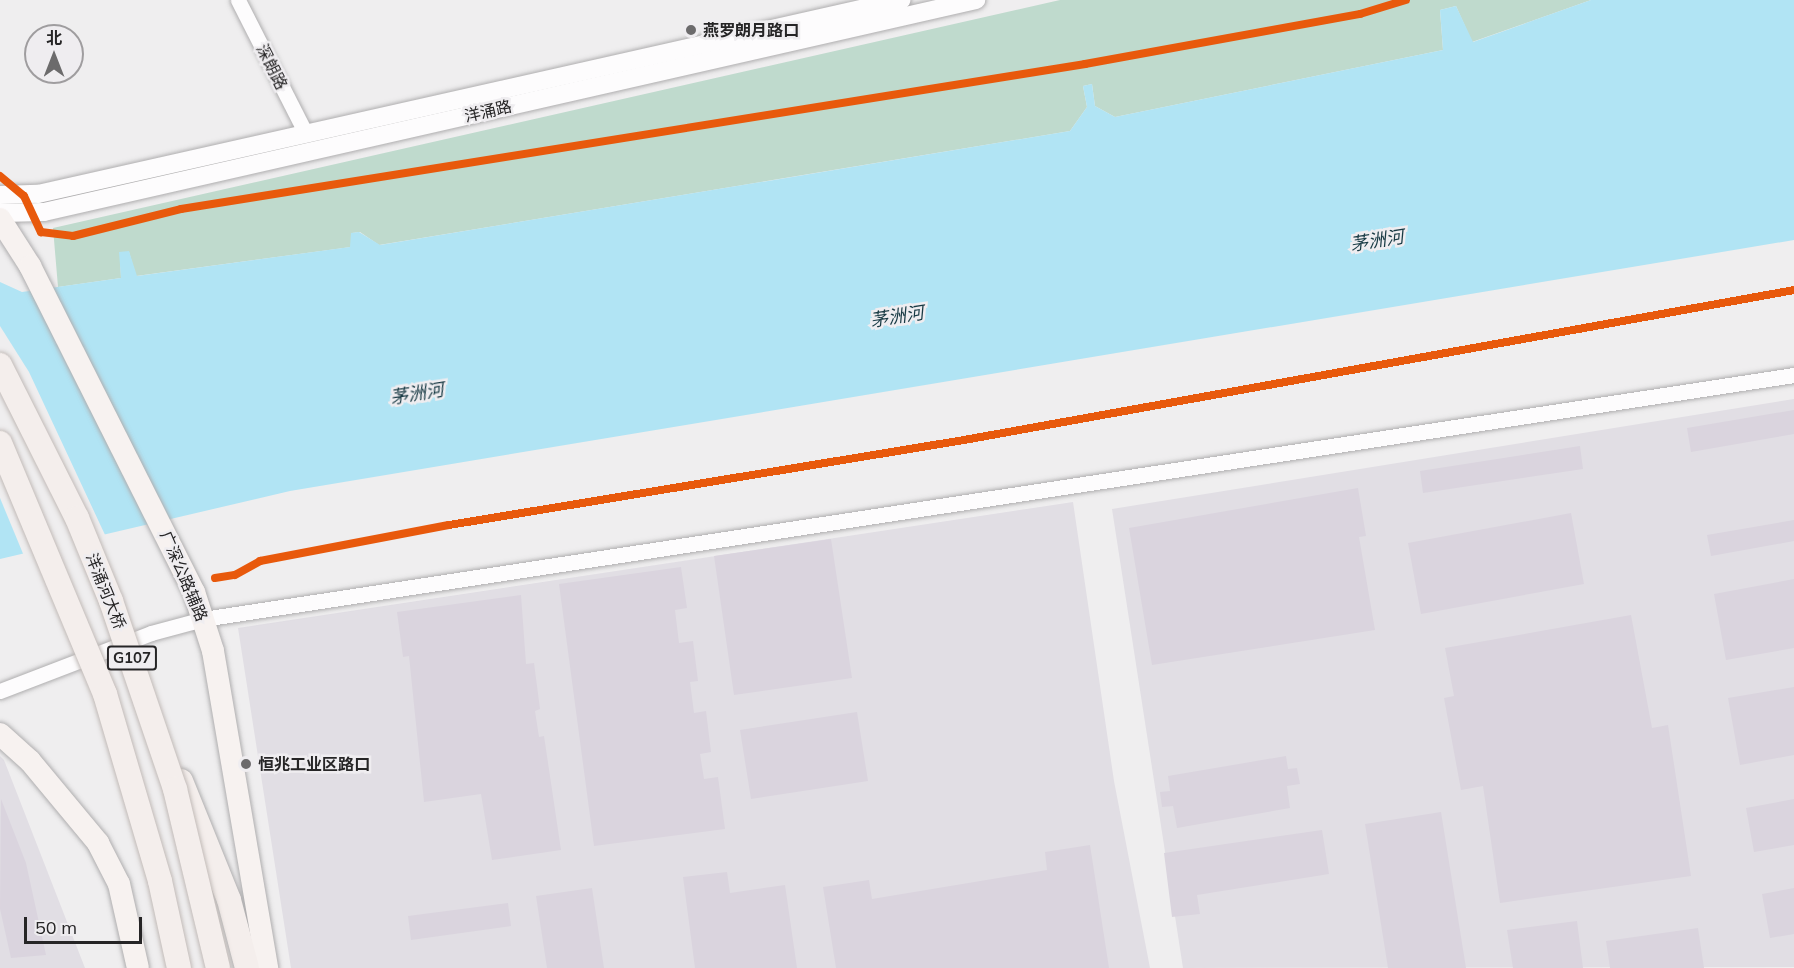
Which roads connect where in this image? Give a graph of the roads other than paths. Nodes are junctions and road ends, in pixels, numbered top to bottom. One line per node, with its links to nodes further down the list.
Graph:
1 (238, 0): 4 (street, 深朗路)
2 (902, 0): 4 (street, 洋涌路)
3 (976, 0): 6 (street, 洋涌路)
4 (306, 134): 5 (street, 洋涌路)
5 (0, 195)
6 (0, 213)
7 (0, 219): 11 (main road, 广深公路辅路)
8 (0, 365): 13 (highway, 洋涌河大桥 / G107, bridge)
9 (1794, 375): 11 (street)
10 (0, 443): 16 (highway, G107, bridge)
11 (203, 619): 12 (street); 19 (main road, 广深公路辅路)
12 (0, 691)
13 (148, 704): 17 (highway, 洋涌河大桥 / G107, bridge); 18 (highway, bridge)
14 (0, 734): 15 (main road)
15 (138, 968)
16 (179, 968)
17 (218, 968)
18 (247, 968)
19 (267, 968)

